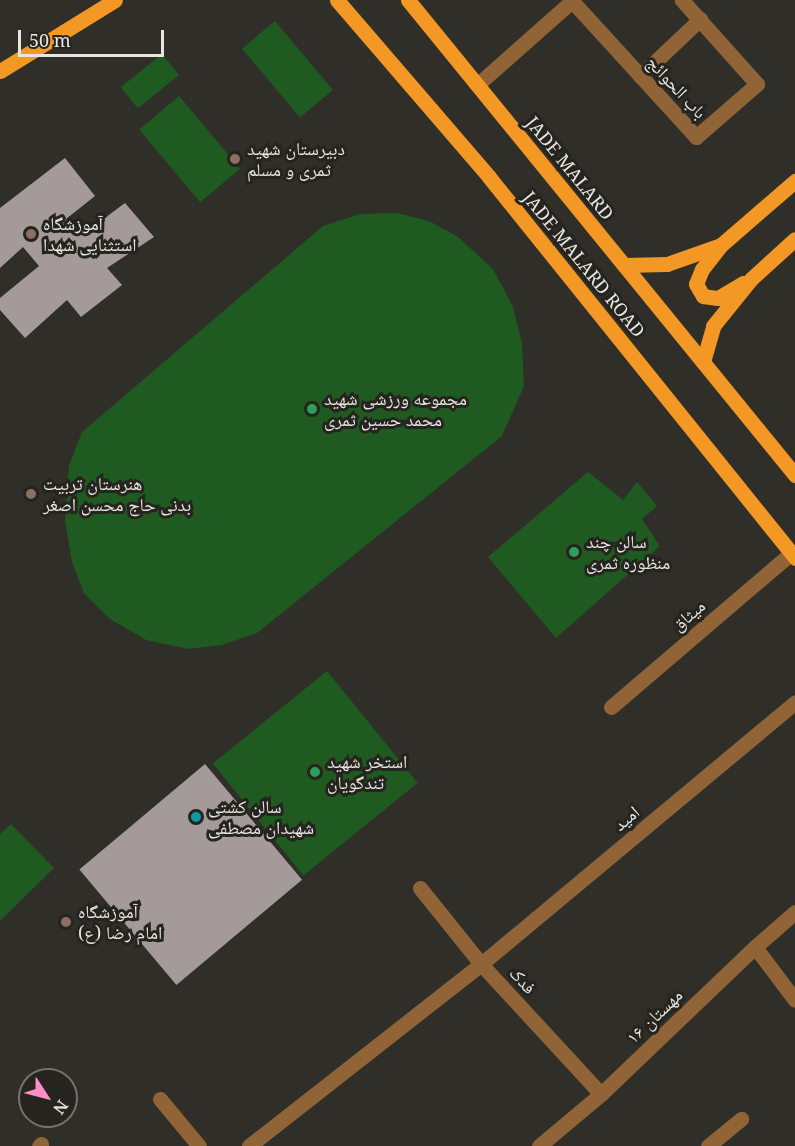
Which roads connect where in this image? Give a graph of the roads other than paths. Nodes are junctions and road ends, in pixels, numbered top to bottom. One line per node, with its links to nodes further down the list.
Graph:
1 (115, 0): 7 (main road)
2 (408, 0): 9 (main road, JADE MALARD)
3 (681, 0): 6 (street, باب الحوائج)
4 (336, 1): 17 (main road, JADE MALARD ROAD)
5 (573, 1): 8 (street, باب الحوائج); 9 (street)
6 (700, 19): 8 (street); 8 (street, باب الحوائج)
7 (0, 71)
8 (640, 76)
9 (477, 85): 13 (main road, JADE MALARD)
10 (795, 181): 12 (main road)
11 (795, 239): 14 (main road)
12 (722, 245): 13 (main road); 14 (main road)
13 (624, 265): 15 (main road, JADE MALARD)
14 (751, 279): 15 (main road)
15 (703, 362): 16 (main road, JADE MALARD)
16 (795, 475)
17 (793, 556): 19 (street, میثاق)
18 (795, 702): 23 (street, امید)
19 (611, 707)
20 (420, 888): 23 (street, فدک)
21 (795, 912): 22 (street, مهستان ۱۶)
22 (755, 947): 24 (street); 25 (street, مهستان ۱۶)
23 (482, 964): 25 (street, فدک); 29 (street, امید)
24 (795, 1000)
25 (601, 1094): 30 (street, مهستان ۱۶)
26 (160, 1099): 28 (street)
27 (741, 1119): 31 (street)
28 (199, 1146)
29 (249, 1146)
30 (538, 1146)
31 (708, 1146)

